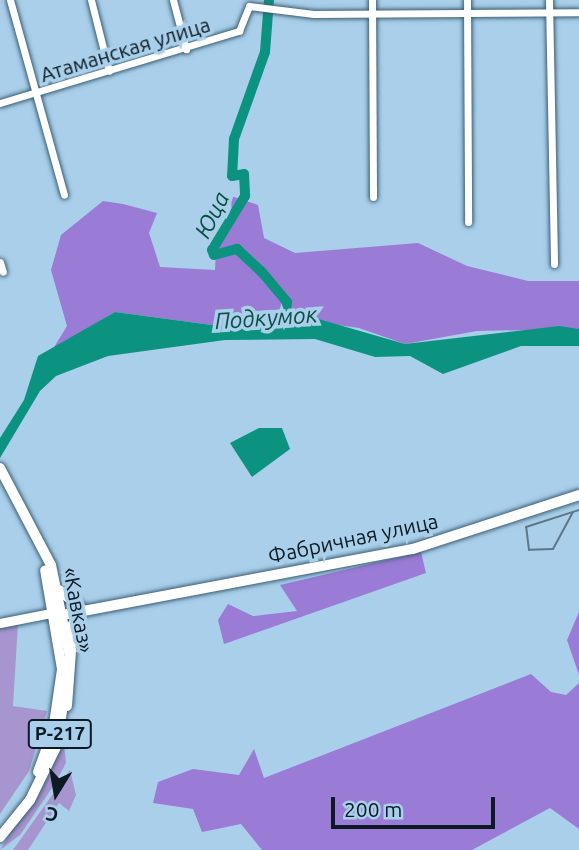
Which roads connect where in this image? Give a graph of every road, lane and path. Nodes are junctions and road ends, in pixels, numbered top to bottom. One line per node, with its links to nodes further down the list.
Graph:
1 (10, 0): 14 (street)
2 (91, 0): 13 (street)
3 (173, 0): 12 (street)
4 (372, 0): 11 (street)
5 (467, 0): 10 (street)
6 (549, 0): 8 (street)
7 (248, 3): 11 (street, Атаманская улица); 12 (street, Атаманская улица)
8 (549, 12): 9 (street, Атаманская улица); 10 (street, Атаманская улица); 20 (street)
9 (579, 12)
10 (467, 13): 11 (street, Атаманская улица); 18 (street)
11 (372, 14): 17 (street)
12 (186, 49): 13 (street, Атаманская улица)
13 (109, 71): 14 (street, Атаманская улица)
14 (36, 94): 15 (street, Атаманская улица); 16 (street)
15 (0, 103)
16 (64, 195)
17 (373, 197)
18 (468, 222)
19 (0, 262): 21 (street)
20 (554, 264)
21 (3, 272)
22 (1, 474): 24 (main road, «Кавказ» / Р-217); 25 (main road, «Кавказ» / Р-217)
23 (579, 495): 26 (main road, Фабричная улица)
24 (31, 537): 25 (main road, «Кавказ» / Р-217); 26 (main road)
25 (55, 590): 26 (main road, «Кавказ» / Р-217); 26 (main road)
26 (63, 613): 27 (street); 28 (main road, «Кавказ» / Р-217); 28 (street); 29 (main road, «Кавказ» / Р-217); 29 (main road)
27 (0, 623)
28 (60, 632): 30 (main road, «Кавказ» / Р-217)
29 (67, 706): 31 (main road, «Кавказ» / Р-217)
30 (0, 828)
31 (0, 838)

